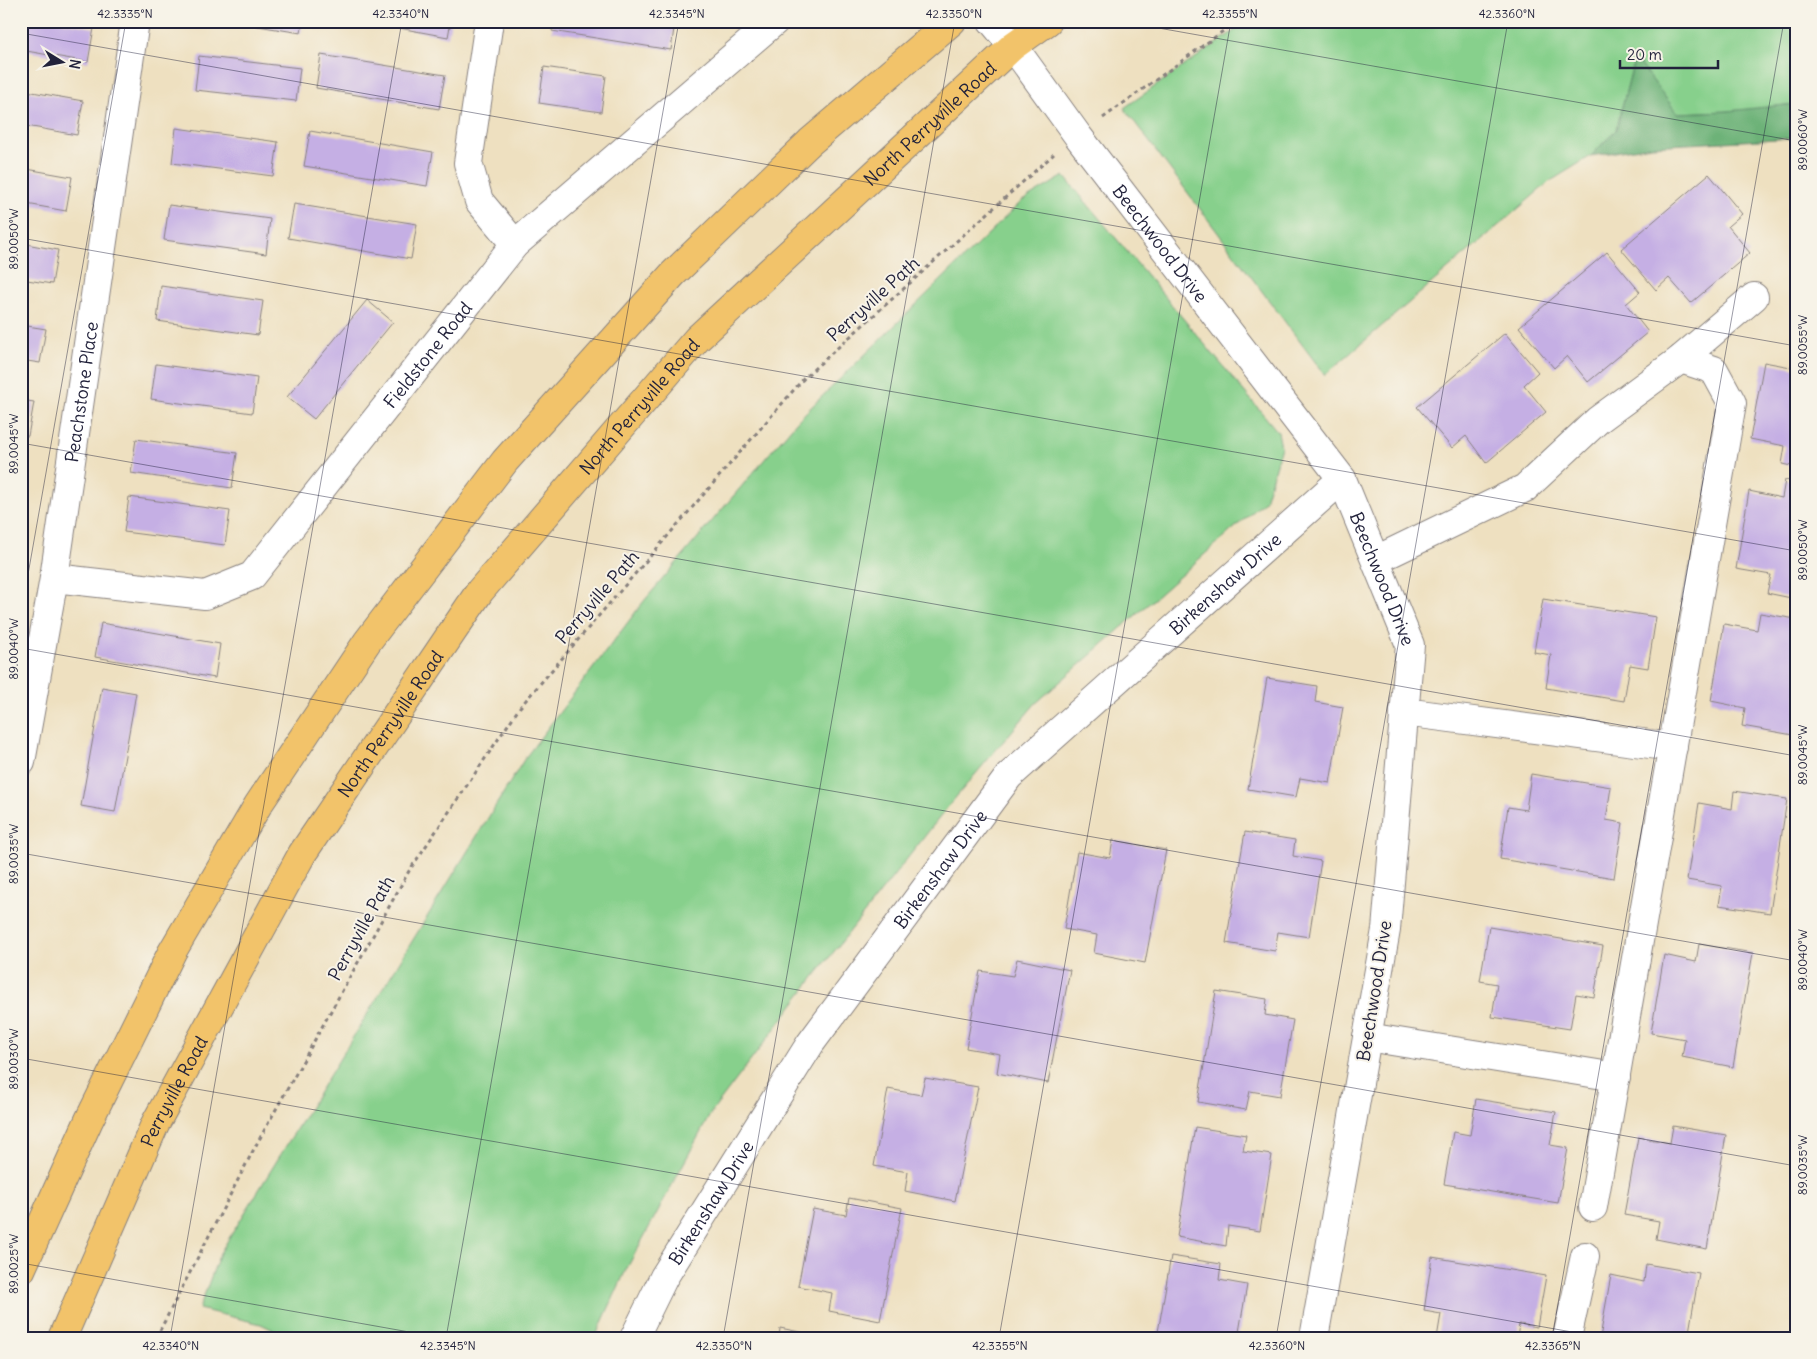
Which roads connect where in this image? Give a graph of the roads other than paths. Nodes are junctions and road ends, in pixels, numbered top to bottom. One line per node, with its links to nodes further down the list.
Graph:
1 (135, 21): 13 (street, Peachstone Place)
2 (489, 21): 8 (street)
3 (775, 21): 8 (street, Fieldstone Road)
4 (952, 21): 22 (main road)
5 (992, 21): 7 (street, Beechwood Drive)
6 (1048, 21): 7 (main road, North Perryville Road)
7 (1013, 46): 11 (street, Beechwood Drive); 17 (main road, North Perryville Road)
8 (515, 244): 13 (street, Fieldstone Road)
9 (1754, 297): 10 (street)
10 (1681, 359): 12 (street); 15 (street)
11 (1342, 480): 12 (street, Beechwood Drive); 24 (street, Birkenshaw Drive)
12 (1376, 560): 14 (street, Beechwood Drive)
13 (54, 578): 16 (street, Peachstone Place)
14 (1404, 712): 15 (street); 18 (street, Beechwood Drive)
15 (1673, 746): 19 (street)
16 (21, 762)
17 (302, 854): 23 (main road, Perryville Road)
18 (1367, 1037): 19 (street); 25 (street, Beechwood Drive)
19 (1616, 1077): 20 (street)
20 (1593, 1208)
21 (1585, 1256): 26 (street)
22 (21, 1270)
23 (62, 1338)
24 (634, 1338)
25 (1314, 1338)
26 (1567, 1338)

